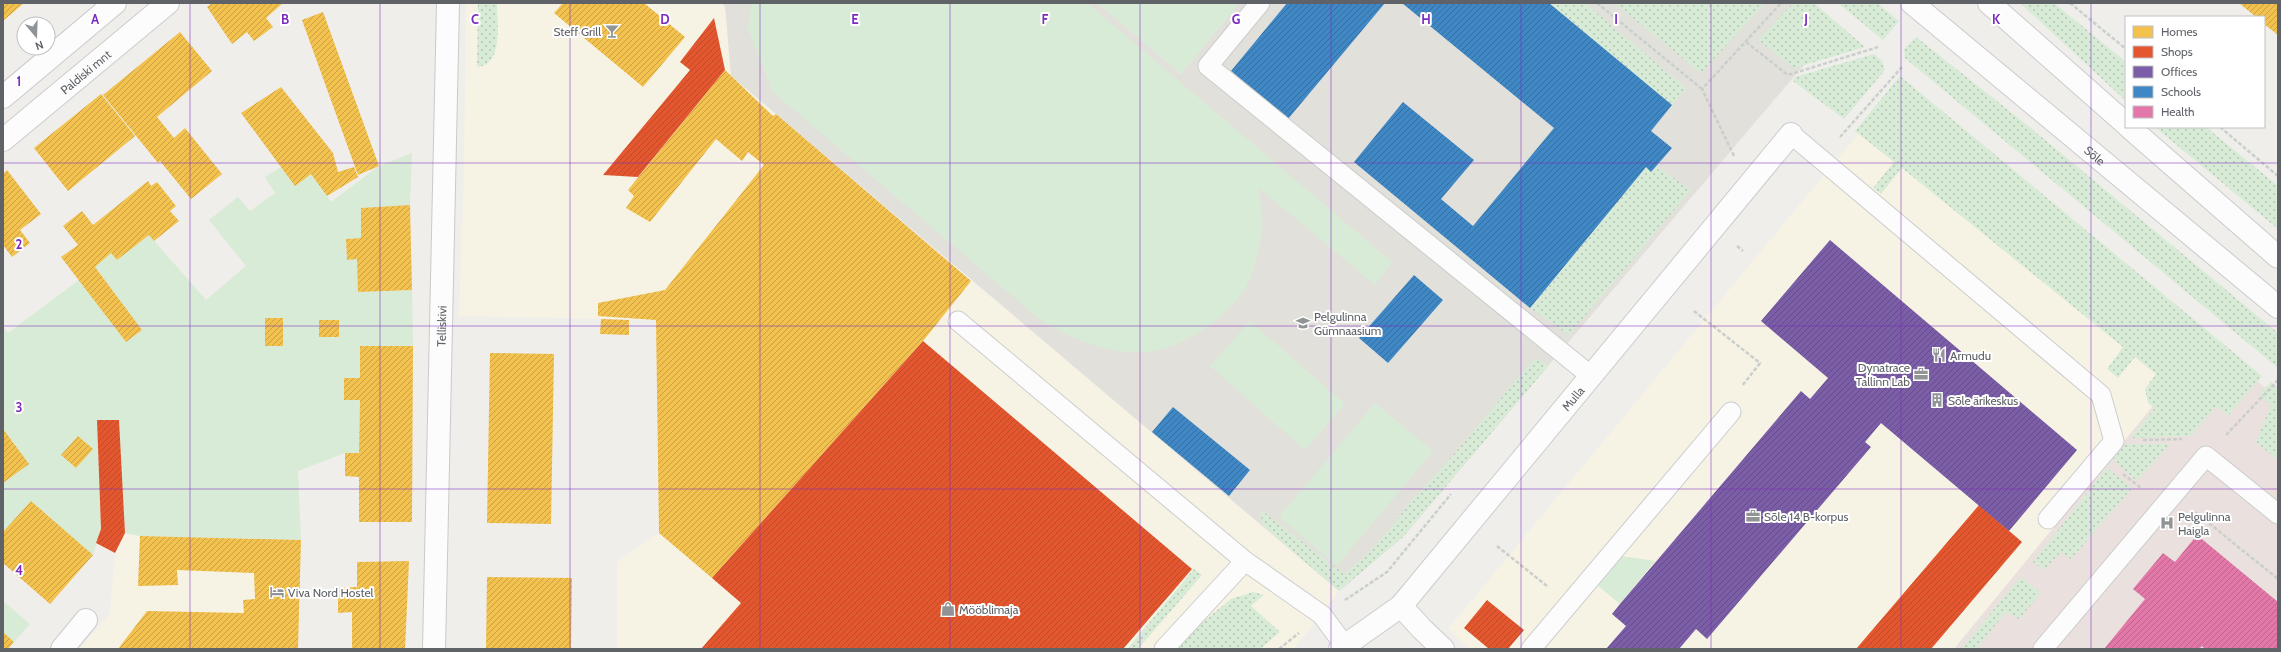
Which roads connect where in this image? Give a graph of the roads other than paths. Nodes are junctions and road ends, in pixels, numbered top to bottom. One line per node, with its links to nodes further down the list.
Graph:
1 (116, 3): 7 (street)
2 (168, 3): 11 (street, Paldiski mnt)
3 (448, 3): 24 (street, Telliskivi)
4 (1260, 3): 15 (lane)
5 (1912, 3): 13 (street, Sõle)
6 (1989, 3): 8 (street)
7 (3, 97)
8 (2125, 123)
9 (2130, 128): 12 (street)
10 (1791, 134): 15 (street, Mulla); 18 (lane)
11 (3, 140)
12 (2278, 257)
13 (2278, 307)
14 (958, 321): 19 (lane)
15 (1591, 376): 20 (street, Mulla)
16 (1731, 412): 27 (lane)
17 (2278, 514): 28 (lane)
18 (2048, 519)
19 (1245, 561): 22 (lane); 25 (lane)
20 (1401, 606): 22 (street, Mulla); 26 (street)
21 (86, 620): 23 (street)
22 (1342, 647)
23 (62, 649)
24 (434, 649)
25 (1164, 649)
26 (1443, 649)
27 (1531, 649)
28 (2043, 649)

